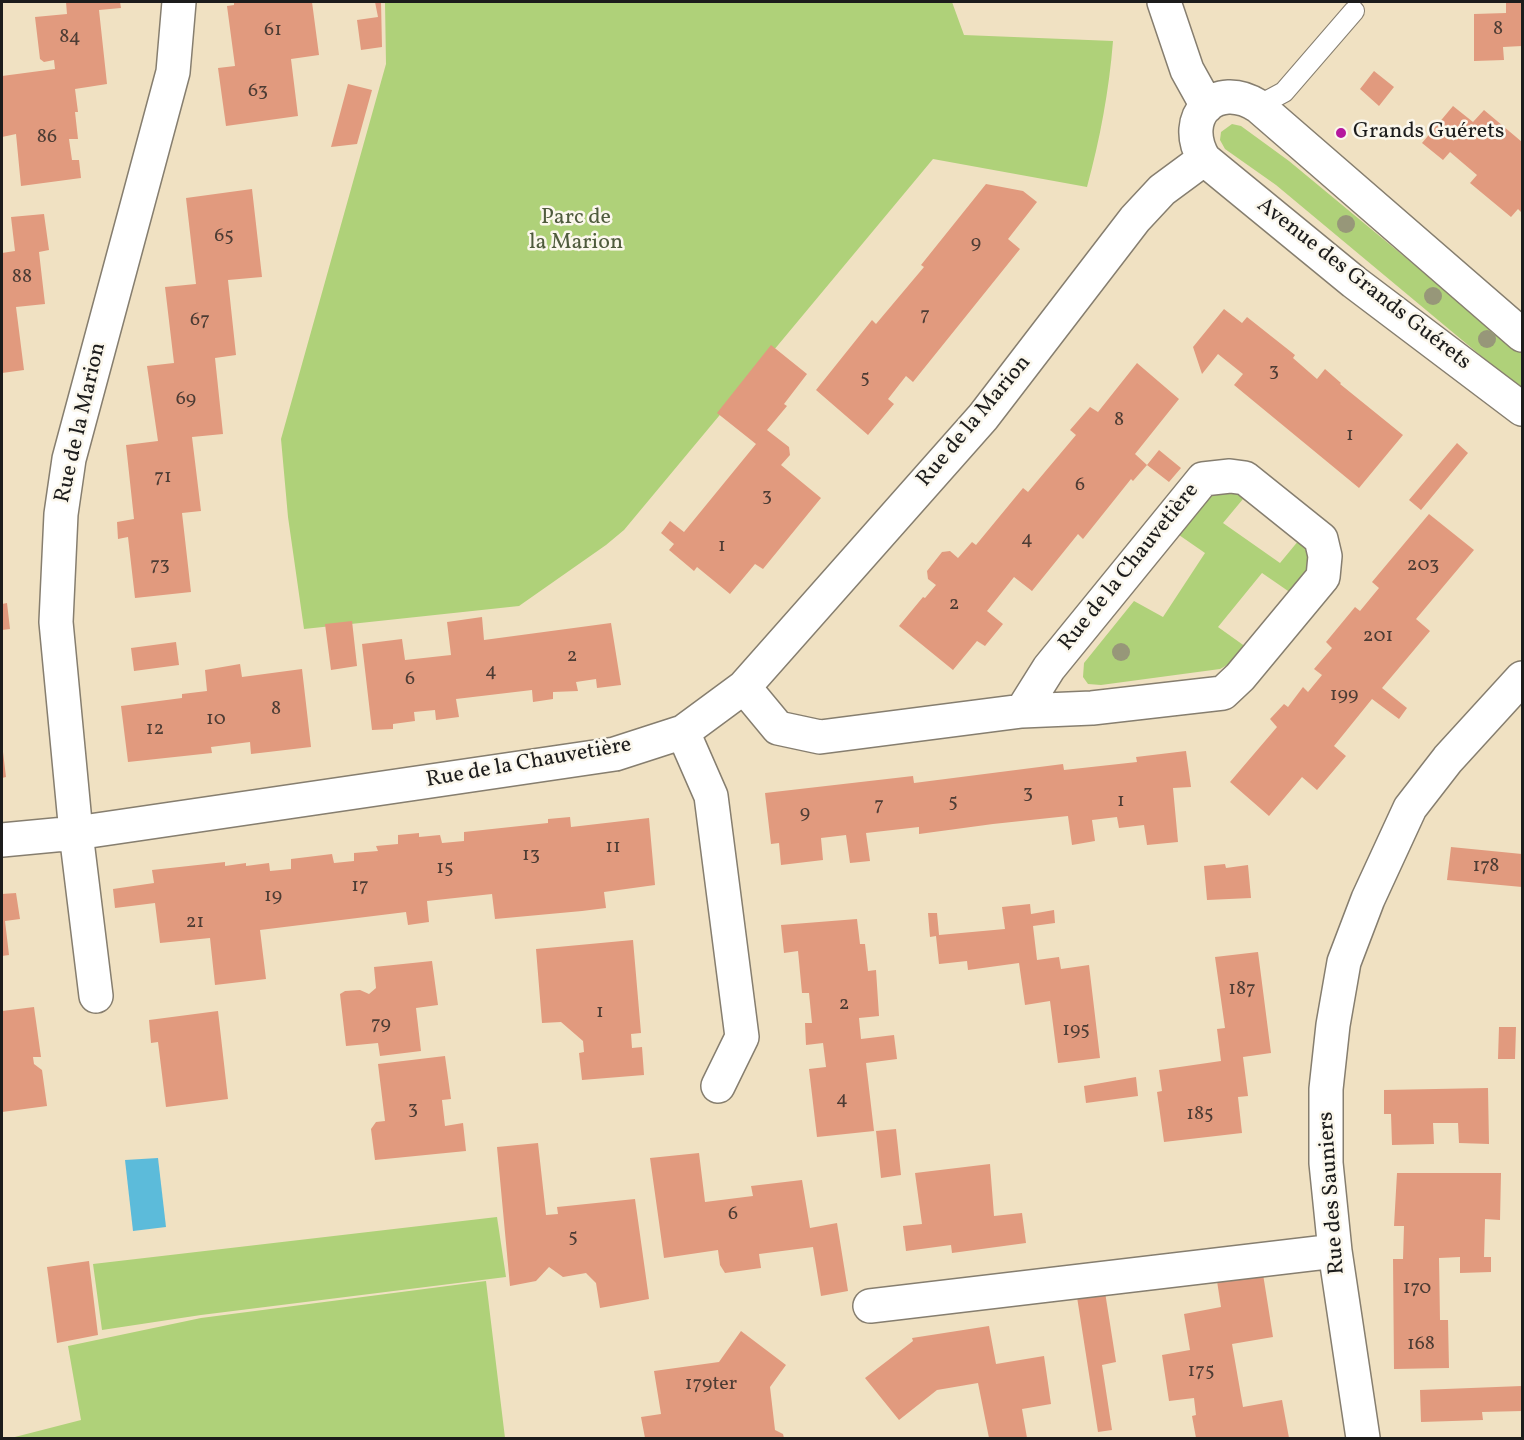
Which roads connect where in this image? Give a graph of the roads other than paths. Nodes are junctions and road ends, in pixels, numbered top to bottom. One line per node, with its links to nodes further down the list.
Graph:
1 (179, 2): 13 (street, Rue de la Marion)
2 (1164, 2): 4 (street)
3 (1354, 11): 5 (lane)
4 (1207, 106): 5 (street); 6 (street)
5 (1258, 106): 7 (street)
6 (1204, 159): 8 (street, Avenue des Grands Guérets); 10 (street, Rue de la Marion)
7 (1522, 335)
8 (1522, 409)
9 (1522, 678): 17 (street, Rue des Sauniers)
10 (744, 687): 11 (street, Rue de la Chauvetière); 12 (street, Rue de la Chauvetière)
11 (1022, 711): 11 (street, Rue de la Chauvetière)
12 (683, 732): 13 (street, Rue de la Chauvetière); 16 (street)
13 (76, 833): 14 (street, Rue de la Chauvetière); 15 (street, Rue de la Marion)
14 (2, 840)
15 (96, 996)
16 (718, 1086)
17 (1335, 1251): 18 (street); 19 (street, Rue des Sauniers)
18 (870, 1306)
19 (1363, 1438)

